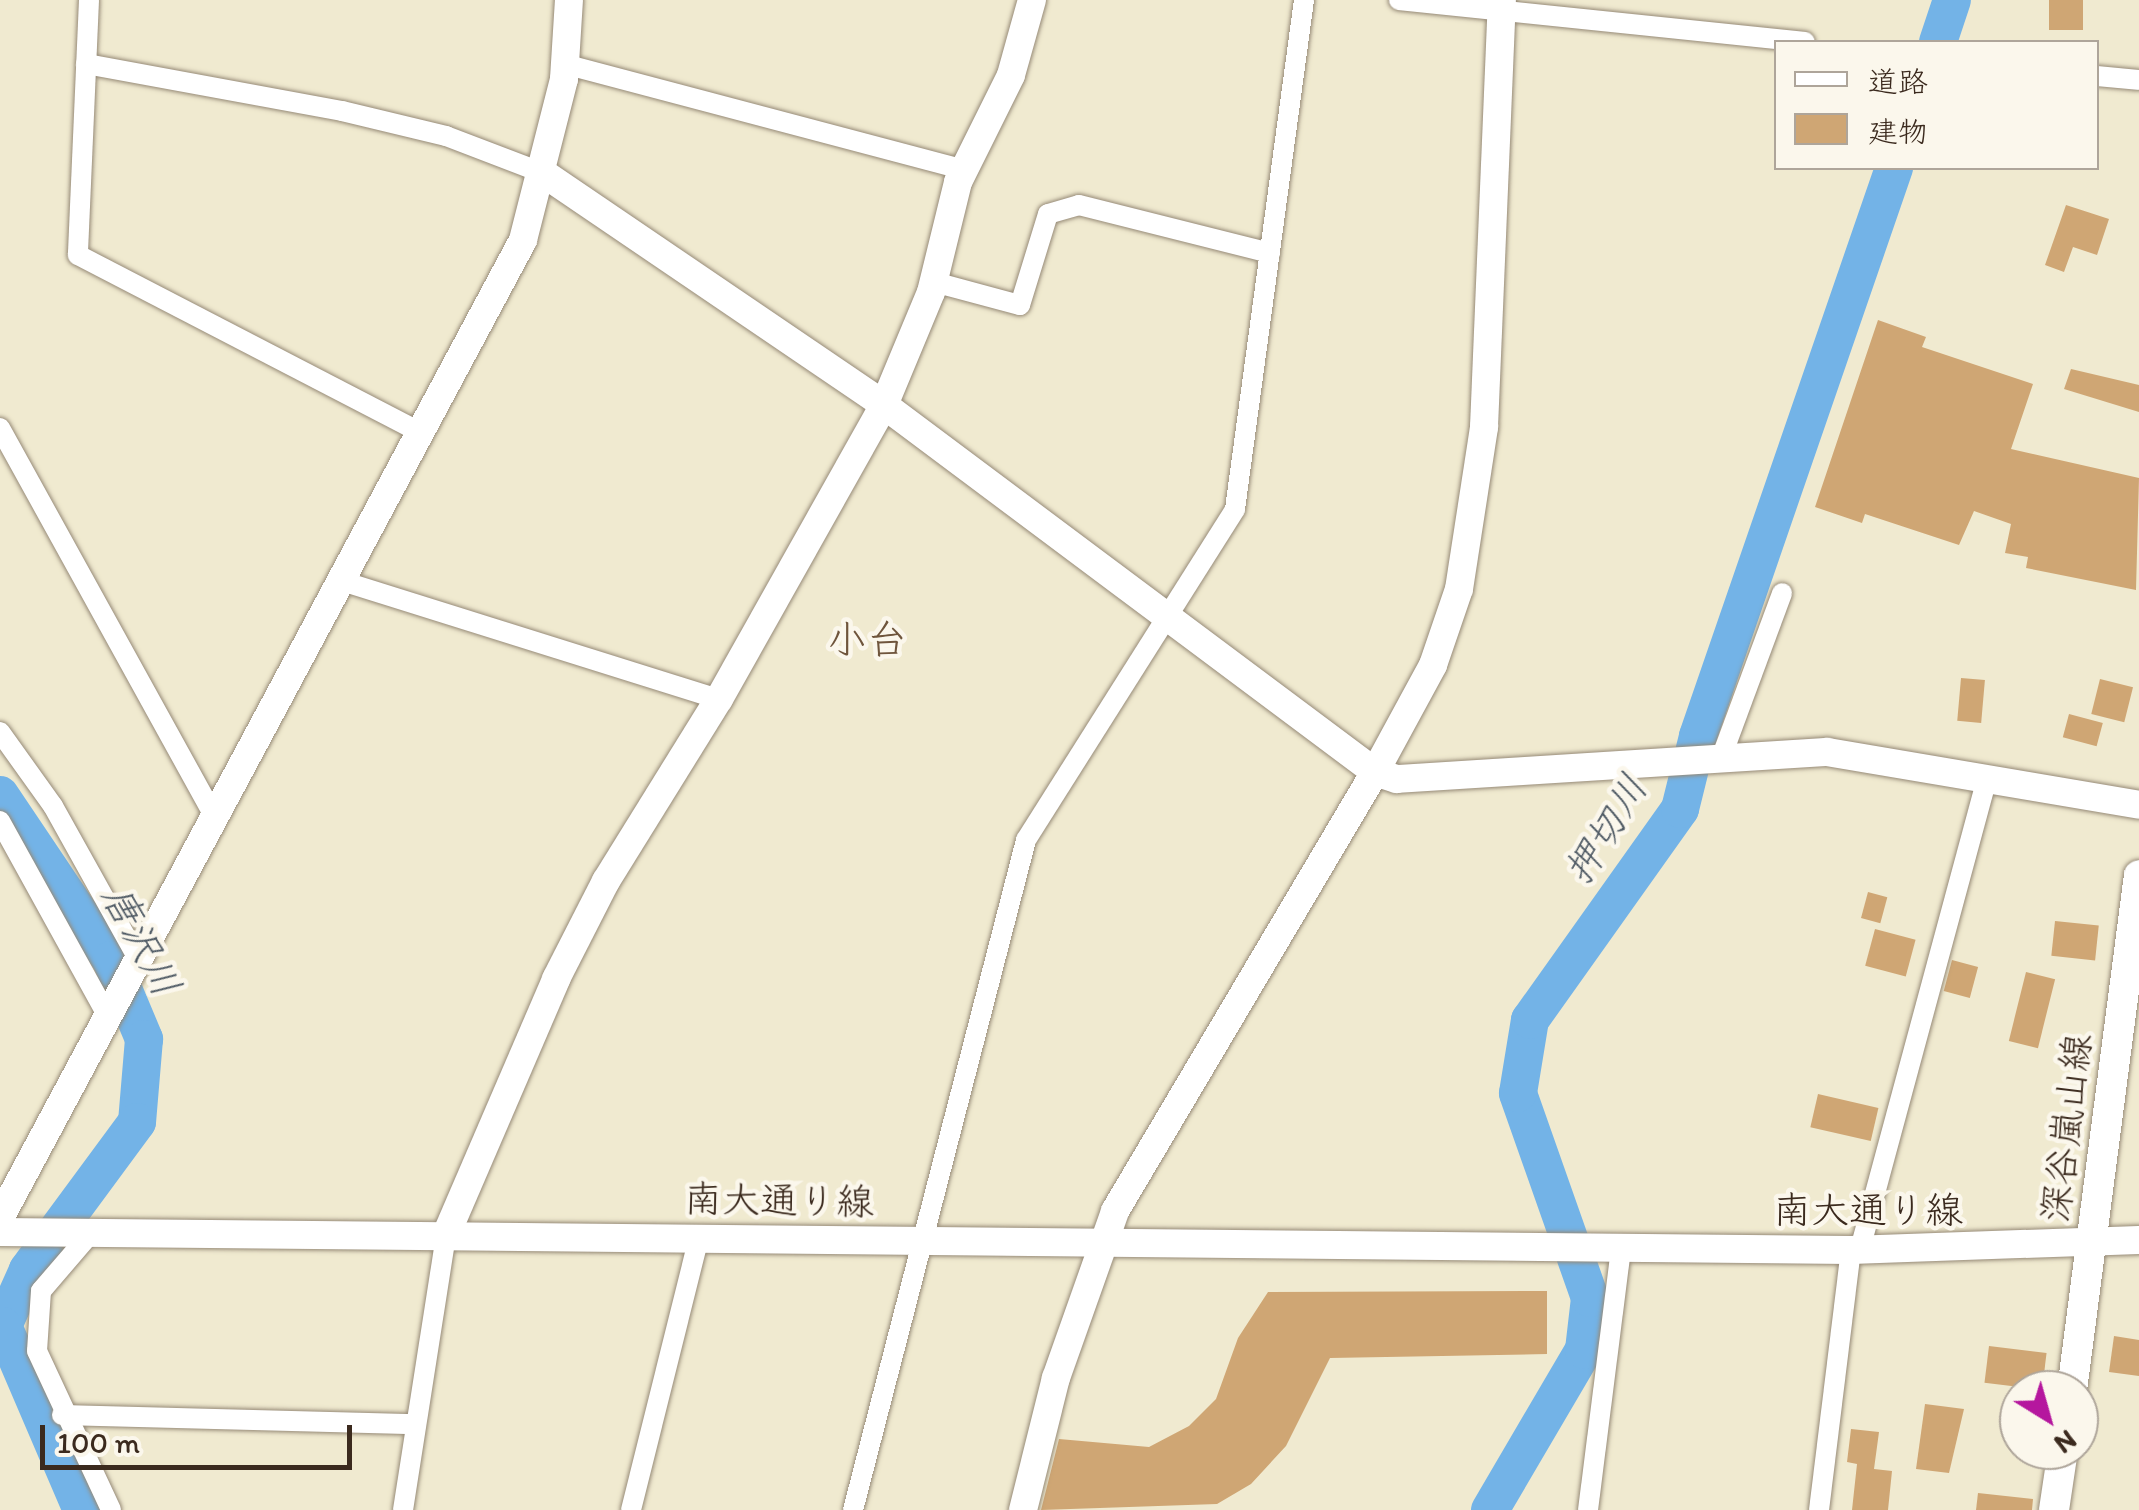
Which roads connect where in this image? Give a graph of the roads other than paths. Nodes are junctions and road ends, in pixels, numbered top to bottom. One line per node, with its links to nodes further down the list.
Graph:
1 (89, 0): 8 (street)
2 (569, 0): 9 (street)
3 (1032, 0): 12 (street)
4 (1304, 0): 14 (street)
5 (1399, 0): 6 (street)
6 (1502, 6): 7 (street); 25 (street)
7 (1789, 40)
8 (86, 64): 13 (street); 18 (street)
9 (564, 64): 12 (street); 13 (street)
10 (2099, 76): 11 (street)
11 (2139, 80)
12 (964, 170): 15 (street)
13 (543, 173): 16 (street); 18 (street)
14 (1270, 253): 15 (street); 21 (street)
15 (934, 282): 16 (street)
16 (884, 405): 21 (street); 22 (street)
17 (0, 428): 28 (street)
18 (422, 434): 19 (street)
19 (345, 582): 22 (street); 28 (street)
20 (1782, 593): 24 (street)
21 (1172, 618): 25 (street); 40 (street)
22 (719, 699): 37 (street)
23 (0, 732): 31 (street)
24 (1714, 761): 25 (street); 26 (street)
25 (1376, 772): 41 (street)
26 (1986, 781): 27 (street); 44 (street)
27 (2139, 805)
28 (215, 818): 31 (street)
29 (0, 821): 32 (street)
30 (2139, 875): 42 (main road, 深谷嵐山線)
31 (136, 967): 32 (street)
32 (110, 1013): 33 (street)
33 (7, 1189): 34 (street)
34 (0, 1218)
35 (0, 1232): 36 (street, 南大通り線)
36 (82, 1234): 37 (street, 南大通り線); 46 (street)
37 (446, 1235): 38 (street, 南大通り線); 47 (street)
38 (699, 1237): 40 (street, 南大通り線); 51 (street)
39 (2139, 1240): 42 (street, 南大通り線)
40 (924, 1241): 41 (street, 南大通り線); 52 (street)
41 (1104, 1245): 43 (street, 南大通り線); 53 (street)
42 (2092, 1246): 44 (street, 南大通り線); 45 (main road, 深谷嵐山線)
43 (1608, 1247): 44 (street, 南大通り線); 54 (street)
44 (1856, 1250): 55 (street)
45 (2075, 1370)
46 (62, 1415): 47 (street); 49 (street)
47 (416, 1424): 50 (street)
48 (2060, 1470): 56 (main road)
49 (111, 1510)
50 (403, 1510)
51 (630, 1510)
52 (853, 1510)
53 (1023, 1510)
54 (1588, 1510)
55 (1818, 1510)
56 (2054, 1510)

